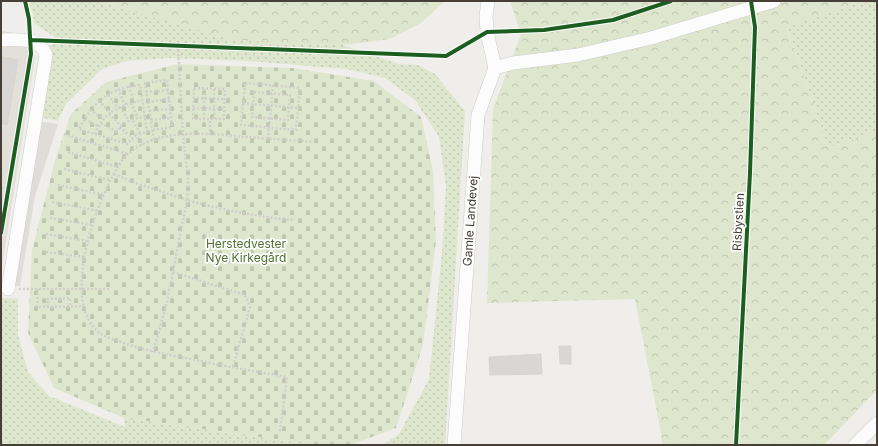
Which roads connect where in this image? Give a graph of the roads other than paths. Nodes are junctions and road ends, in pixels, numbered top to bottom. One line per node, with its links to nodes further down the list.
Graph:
1 (488, 1): 4 (street)
2 (774, 1): 4 (street)
3 (1, 40): 5 (street)
4 (495, 68): 7 (street, Gamle Landevej)
5 (8, 288)
6 (877, 423): 8 (street)
7 (454, 445)
8 (855, 445)

